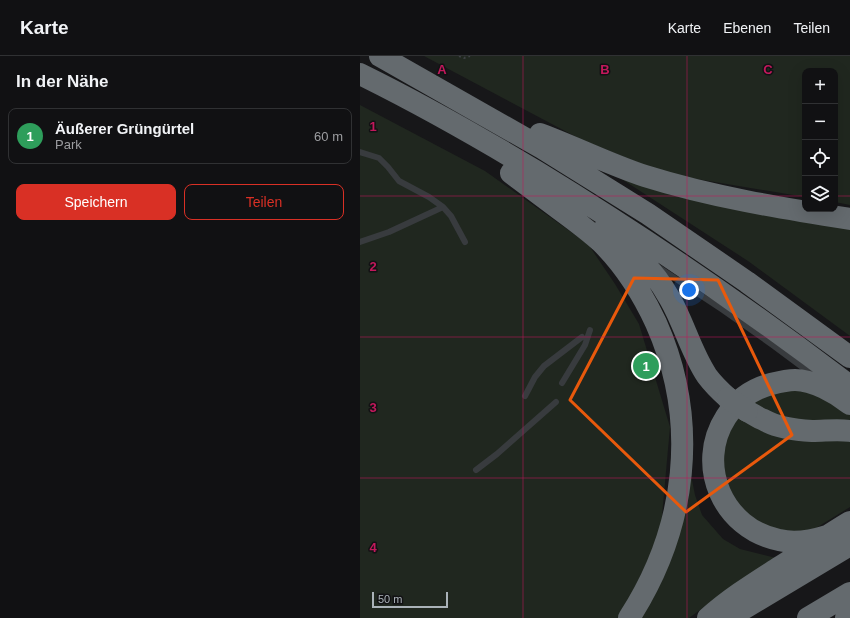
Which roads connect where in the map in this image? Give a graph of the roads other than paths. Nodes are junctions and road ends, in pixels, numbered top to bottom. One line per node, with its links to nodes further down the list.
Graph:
1 (380, 56): 4 (highway)
2 (360, 74): 17 (highway)
3 (360, 80): 6 (highway)
4 (483, 114): 8 (highway); 14 (highway)
5 (360, 152): 7 (lane)
6 (511, 173): 11 (highway); 25 (highway)
7 (443, 206): 9 (lane); 10 (lane)
8 (850, 219)
9 (360, 242)
10 (464, 242)
11 (621, 244): 17 (lane); 19 (highway, bridge)
12 (590, 330): 15 (lane)
13 (582, 337): 16 (lane)
14 (850, 357)
15 (562, 383)
16 (525, 396)
17 (849, 397): 22 (highway)
18 (556, 402): 20 (lane)
19 (850, 431)
20 (476, 470)
21 (850, 522): 22 (highway)
22 (827, 536): 26 (highway)
23 (850, 545): 27 (highway)
24 (850, 593): 28 (highway)
25 (629, 618)
26 (708, 618)
27 (728, 618)
28 (808, 618)

